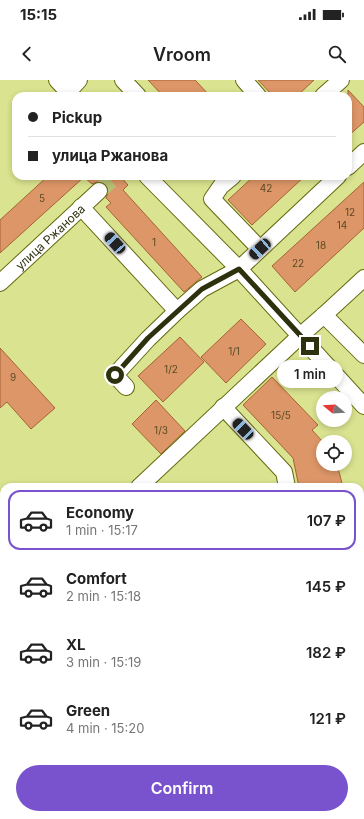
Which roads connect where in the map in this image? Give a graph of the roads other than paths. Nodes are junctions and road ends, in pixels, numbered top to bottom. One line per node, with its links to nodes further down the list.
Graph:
1 (57, 80): 6 (street)
2 (79, 80): 7 (street)
3 (123, 80): 8 (street)
4 (244, 80): 9 (street)
5 (341, 80): 10 (street)
6 (68, 92)
7 (71, 92)
8 (134, 92)
9 (254, 92)
10 (328, 92)
11 (364, 152): 12 (street)
12 (352, 163)
13 (151, 180): 19 (street)
14 (222, 180): 18 (street)
15 (334, 180): 18 (street)
16 (99, 191): 17 (street, улица Ржанова)
17 (82, 207): 21 (street, улица Ржанова); 22 (street)
18 (260, 249): 19 (street)
19 (239, 269): 22 (street); 24 (street)
20 (364, 278): 23 (street)
21 (0, 283)
22 (177, 311): 26 (street)
23 (324, 315): 24 (street); 25 (street)
24 (300, 336): 27 (street); 28 (street)
25 (364, 355)
26 (126, 387)
27 (364, 406)
28 (223, 407): 29 (street); 30 (street)
29 (145, 483)
30 (286, 483)

